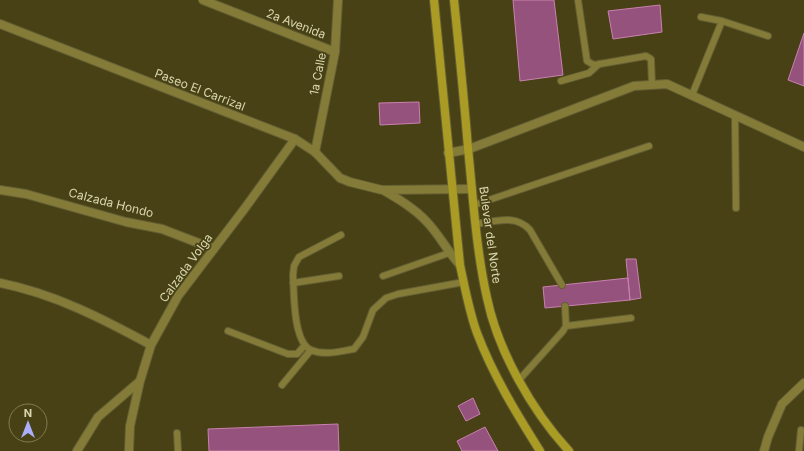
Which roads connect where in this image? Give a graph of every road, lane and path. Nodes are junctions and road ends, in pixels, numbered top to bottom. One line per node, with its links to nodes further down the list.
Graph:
1 (202, 0): 10 (street, 2a Avenida)
2 (338, 0): 10 (street, 1a Calle)
3 (434, 0): 21 (main road)
4 (454, 0): 19 (main road, Bulevar del Norte)
5 (578, 0): 11 (lane)
6 (701, 17): 7 (lane)
7 (722, 20): 9 (lane); 14 (lane)
8 (0, 24): 16 (street, Paseo El Carrizal)
9 (768, 36)
10 (335, 52): 20 (street, 1a Calle)
11 (599, 64): 12 (lane); 13 (lane)
12 (561, 81)
13 (652, 84): 14 (street); 19 (street)
14 (692, 95): 15 (street)
15 (735, 115): 18 (street); 27 (lane)
16 (295, 139): 20 (street, Paseo El Carrizal); 30 (street, Calzada Volga)
17 (649, 146): 26 (lane)
18 (804, 147)
19 (468, 149): 21 (street); 24 (main road, Bulevar del Norte)
20 (316, 152): 23 (street, Paseo El Carrizal)
21 (448, 153): 25 (main road)
22 (0, 190): 30 (street, Calzada Hondo)
23 (382, 190): 25 (street, Paseo El Carrizal); 31 (street, Paseo El Carrizal)
24 (472, 190): 25 (street, Paseo El Carrizal); 26 (main road, Bulevar del Norte)
25 (452, 191): 32 (main road)
26 (474, 205): 28 (main road, Bulevar del Norte)
27 (736, 208)
28 (476, 224): 38 (lane); 46 (main road, Bulevar del Norte)
29 (341, 235): 37 (lane)
30 (214, 249): 43 (street, Calzada Volga)
31 (449, 253): 32 (street, Paseo El Carrizal); 34 (lane)
32 (460, 265): 35 (main road)
33 (339, 276): 37 (lane)
34 (383, 276)
35 (464, 282): 45 (lane); 55 (main road)
36 (0, 283): 43 (street)
37 (293, 283): 44 (lane)
38 (562, 285)
39 (565, 306): 41 (lane)
40 (631, 318): 41 (lane)
41 (566, 326): 46 (lane)
42 (228, 331): 44 (lane)
43 (152, 345): 47 (street, Calzada Volga)
44 (304, 345): 45 (lane)
45 (312, 350): 49 (lane)
46 (518, 380): 56 (main road, Bulevar del Norte)
47 (140, 381): 52 (street); 53 (street, Calzada Volga)
48 (804, 383): 57 (street)
49 (282, 385)
50 (801, 430): 58 (lane)
51 (177, 433): 54 (lane)
52 (77, 451)
53 (129, 451)
54 (178, 451)
55 (540, 451)
56 (569, 451)
57 (764, 451)
58 (799, 451)

